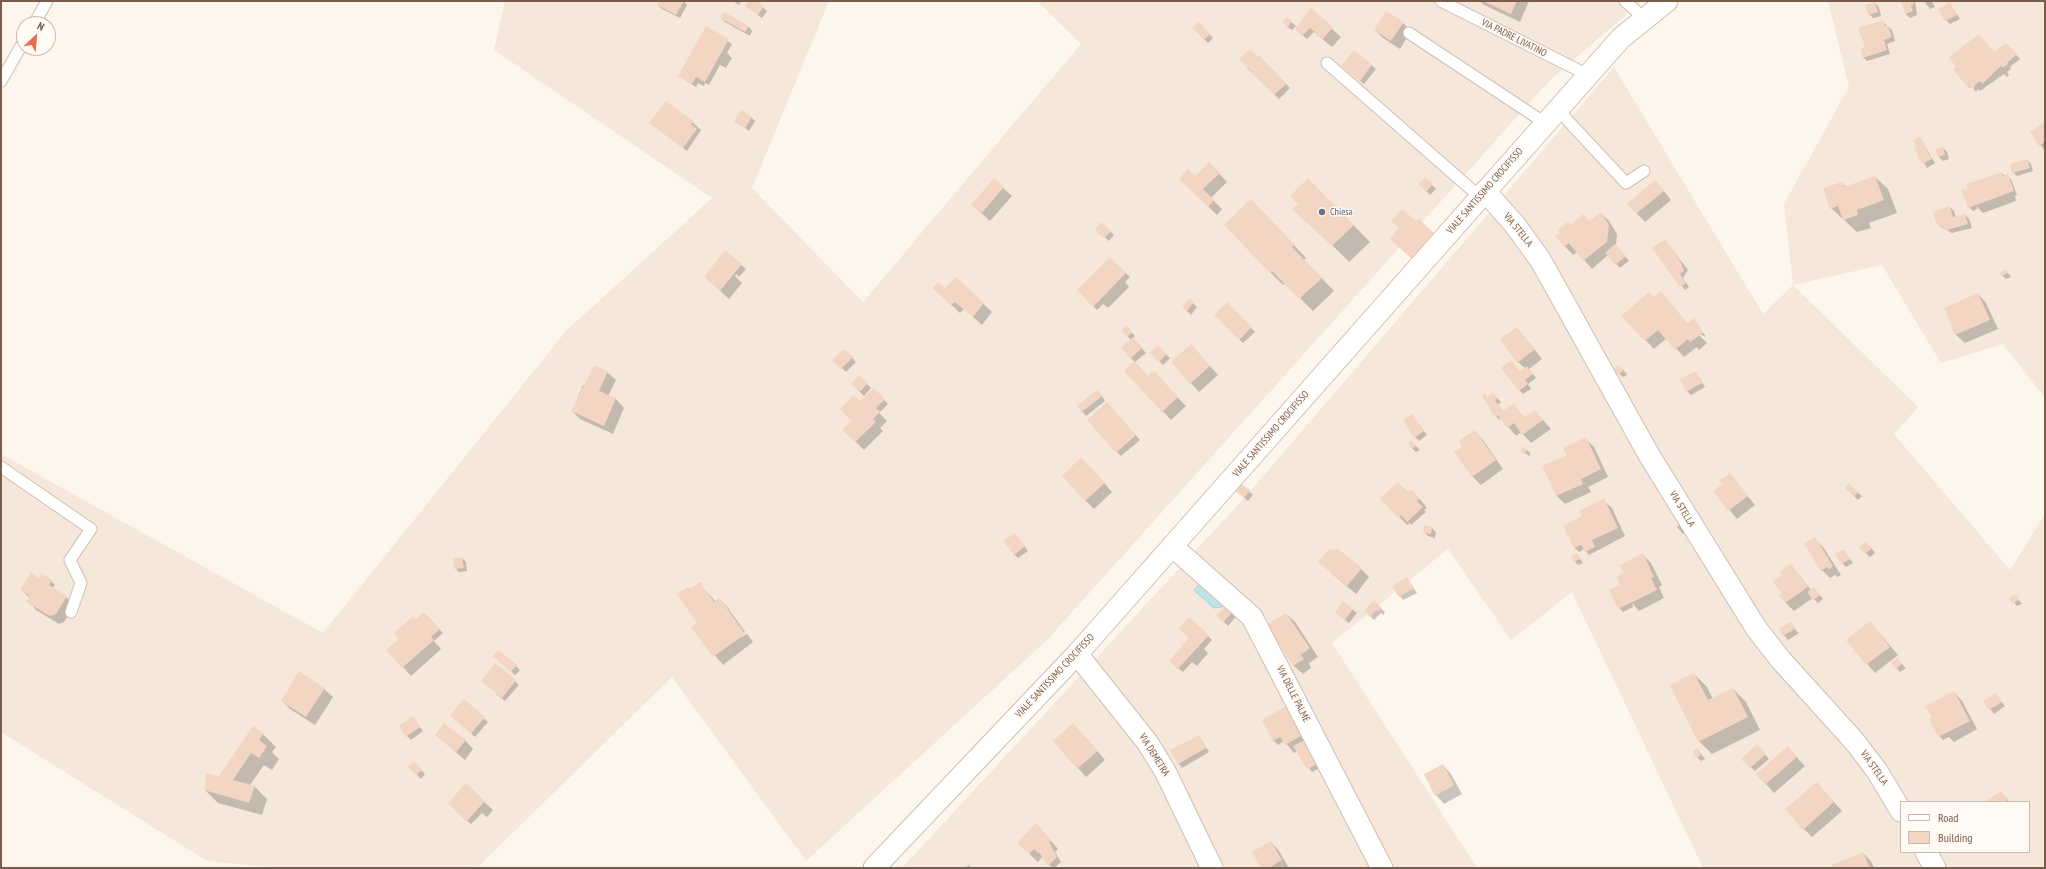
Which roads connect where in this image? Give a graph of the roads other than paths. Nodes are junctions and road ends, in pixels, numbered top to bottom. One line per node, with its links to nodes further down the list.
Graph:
1 (47, 1): 5 (lane)
2 (1441, 1): 10 (lane, VIA PADRE LIVATINO)
3 (1625, 1): 6 (lane)
4 (1667, 1): 6 (street, VIALE SANTISSIMO CROCIFISSO)
5 (39, 16)
6 (1645, 19): 10 (street, VIALE SANTISSIMO CROCIFISSO)
7 (1409, 33): 12 (lane)
8 (16, 55): 11 (lane)
9 (1327, 63): 14 (lane)
10 (1588, 75): 12 (street, VIALE SANTISSIMO CROCIFISSO)
11 (1, 81)
12 (1551, 116): 13 (lane); 14 (street, VIALE SANTISSIMO CROCIFISSO)
13 (1644, 171)
14 (1482, 194): 16 (street, VIALE SANTISSIMO CROCIFISSO); 19 (street, VIA STELLA)
15 (1, 467): 17 (lane)
16 (1172, 546): 18 (street, VIALE SANTISSIMO CROCIFISSO); 23 (street, VIA DELLE PALME)
17 (71, 612)
18 (1077, 654): 21 (street, VIALE SANTISSIMO CROCIFISSO); 22 (street, VIA DEMETRA)
19 (1900, 809)
20 (1927, 853): 24 (street)
21 (874, 868)
22 (1212, 868)
23 (1382, 868)
24 (1935, 868)

